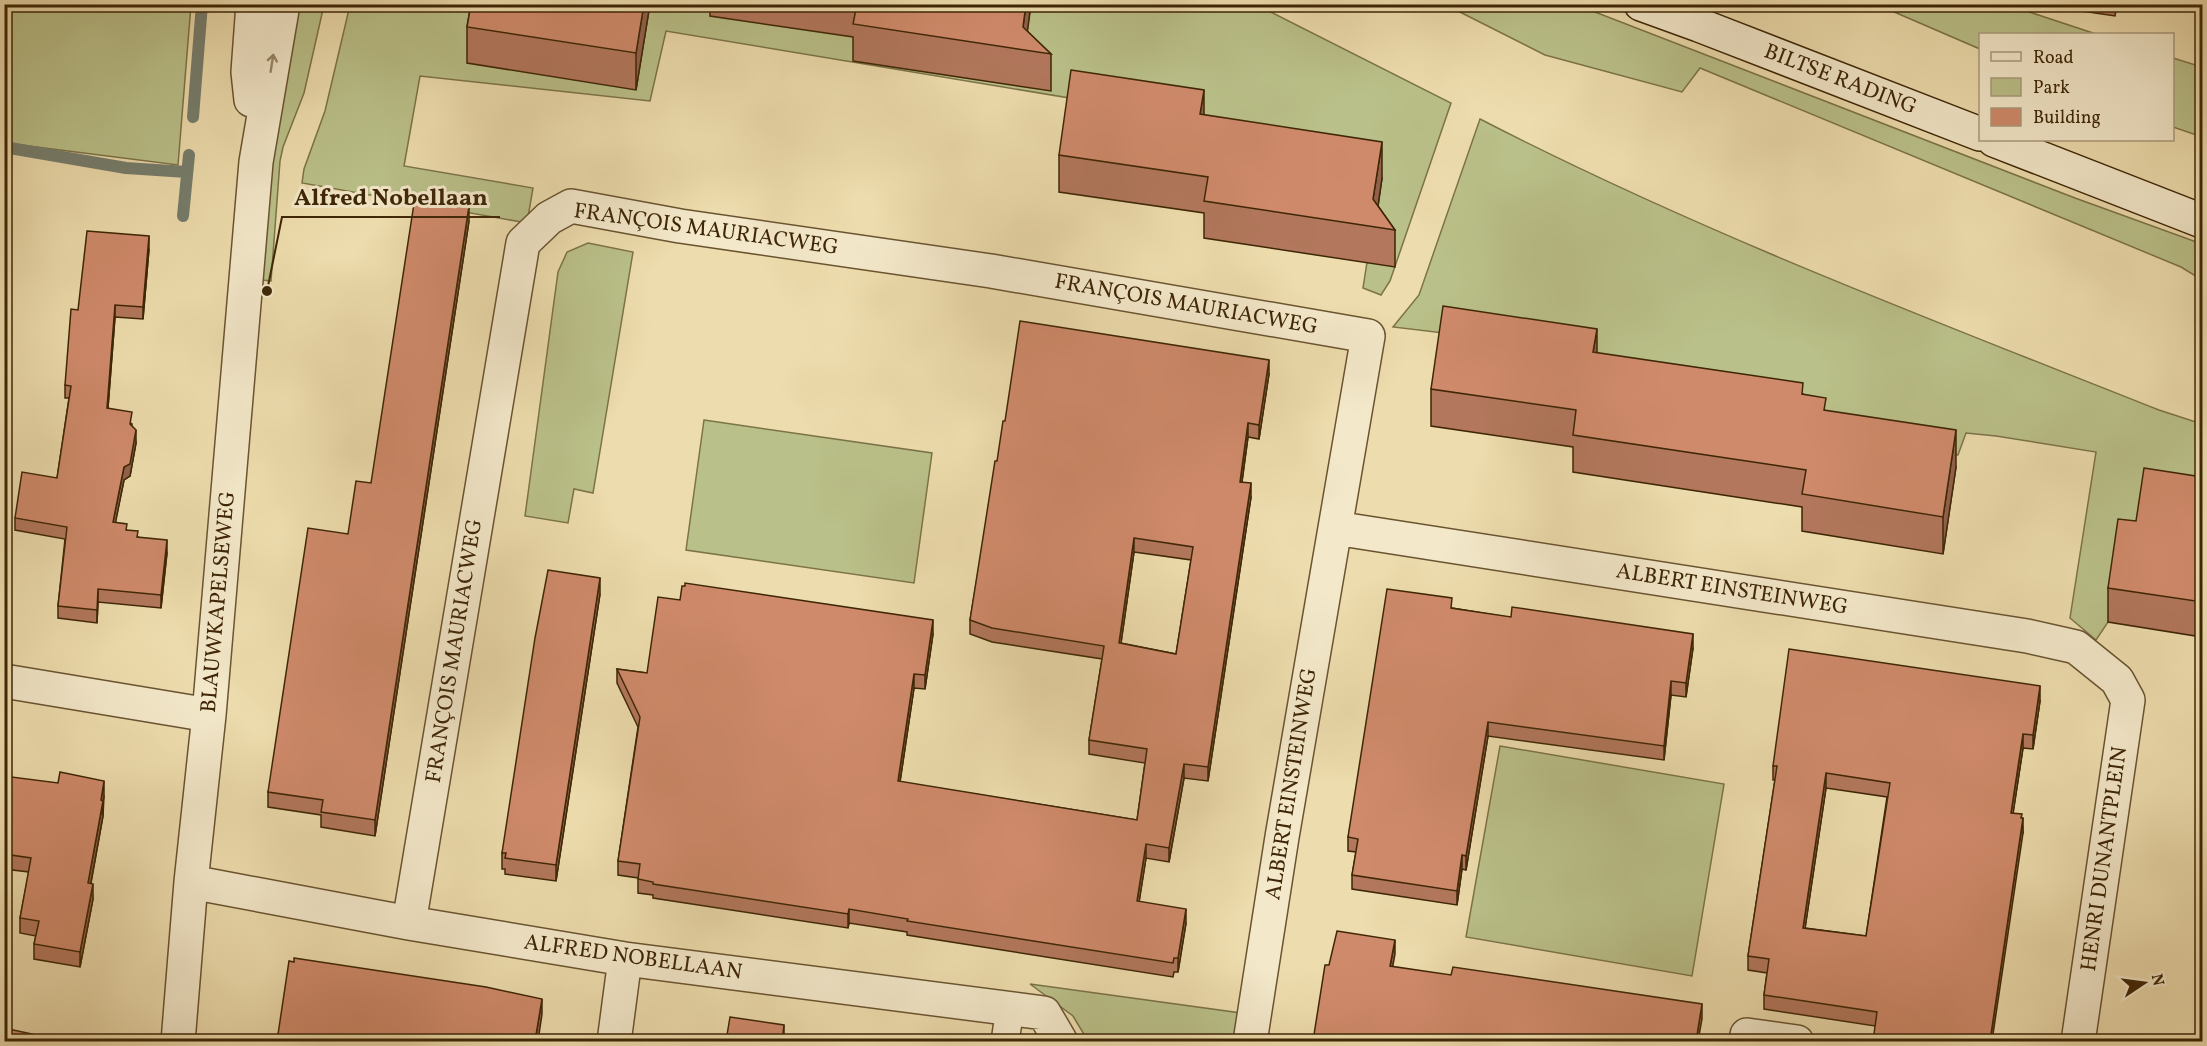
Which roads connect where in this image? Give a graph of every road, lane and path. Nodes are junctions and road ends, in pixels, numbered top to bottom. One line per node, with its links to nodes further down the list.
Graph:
1 (253, 4): 8 (street, BLAUWKAPELSEWEG)
2 (283, 4): 8 (street, BLAUWKAPELSEWEG, one-way to 2)
3 (1641, 4): 5 (street, BILTSE RADING)
4 (1664, 4): 5 (street, BILTSE RADING)
5 (1699, 25): 6 (street, BILTSE RADING)
6 (1979, 134)
7 (1997, 141): 9 (street)
8 (256, 162): 14 (street, BLAUWKAPELSEWEG)
9 (2202, 220)
10 (1368, 336): 11 (street, ALBERT EINSTEINWEG); 16 (street, FRANÇOIS MAURIACWEG)
11 (1335, 528): 12 (street, ALBERT EINSTEINWEG); 23 (street, ALBERT EINSTEINWEG)
12 (2117, 680): 26 (street, HENRI DUNANTPLEIN)
13 (4, 681): 14 (street)
14 (209, 715): 15 (street, BLAUWKAPELSEWEG)
15 (191, 882): 16 (street, ALFRED NOBELLAAN); 19 (street, BLAUWKAPELSEWEG)
16 (410, 923): 17 (street, ALFRED NOBELLAAN)
17 (625, 959): 18 (street, ALFRED NOBELLAAN); 20 (street)
18 (1010, 1008): 21 (street); 22 (street, ALFRED NOBELLAAN)
19 (178, 1041)
20 (614, 1041)
21 (1005, 1041)
22 (1061, 1041)
23 (1251, 1041)
24 (1746, 1041): 25 (street)
25 (1797, 1041)
26 (2078, 1041)

